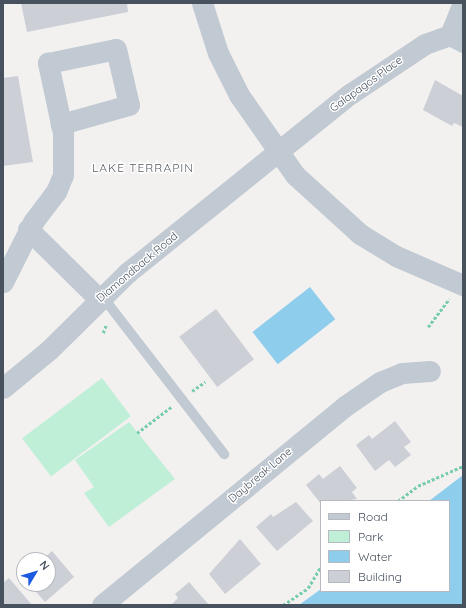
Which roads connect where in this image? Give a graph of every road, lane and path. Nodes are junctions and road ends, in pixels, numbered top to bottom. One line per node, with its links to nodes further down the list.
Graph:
1 (202, 3): 5 (street)
2 (463, 3): 3 (street)
3 (456, 39): 5 (street, Galapagos Place)
4 (61, 124): 6 (street)
5 (278, 154): 8 (street); 9 (street, Diamondback Road)
6 (28, 230): 7 (street); 9 (street)
7 (3, 282)
8 (456, 292): 10 (path)
9 (101, 297): 12 (street, Diamondback Road); 13 (lane)
10 (428, 327)
11 (430, 371): 17 (street, Daybreak Lane)
12 (3, 388)
13 (224, 454)
14 (463, 466): 15 (path)
15 (399, 500)
16 (320, 568): 18 (path)
17 (102, 605)
18 (283, 605)

